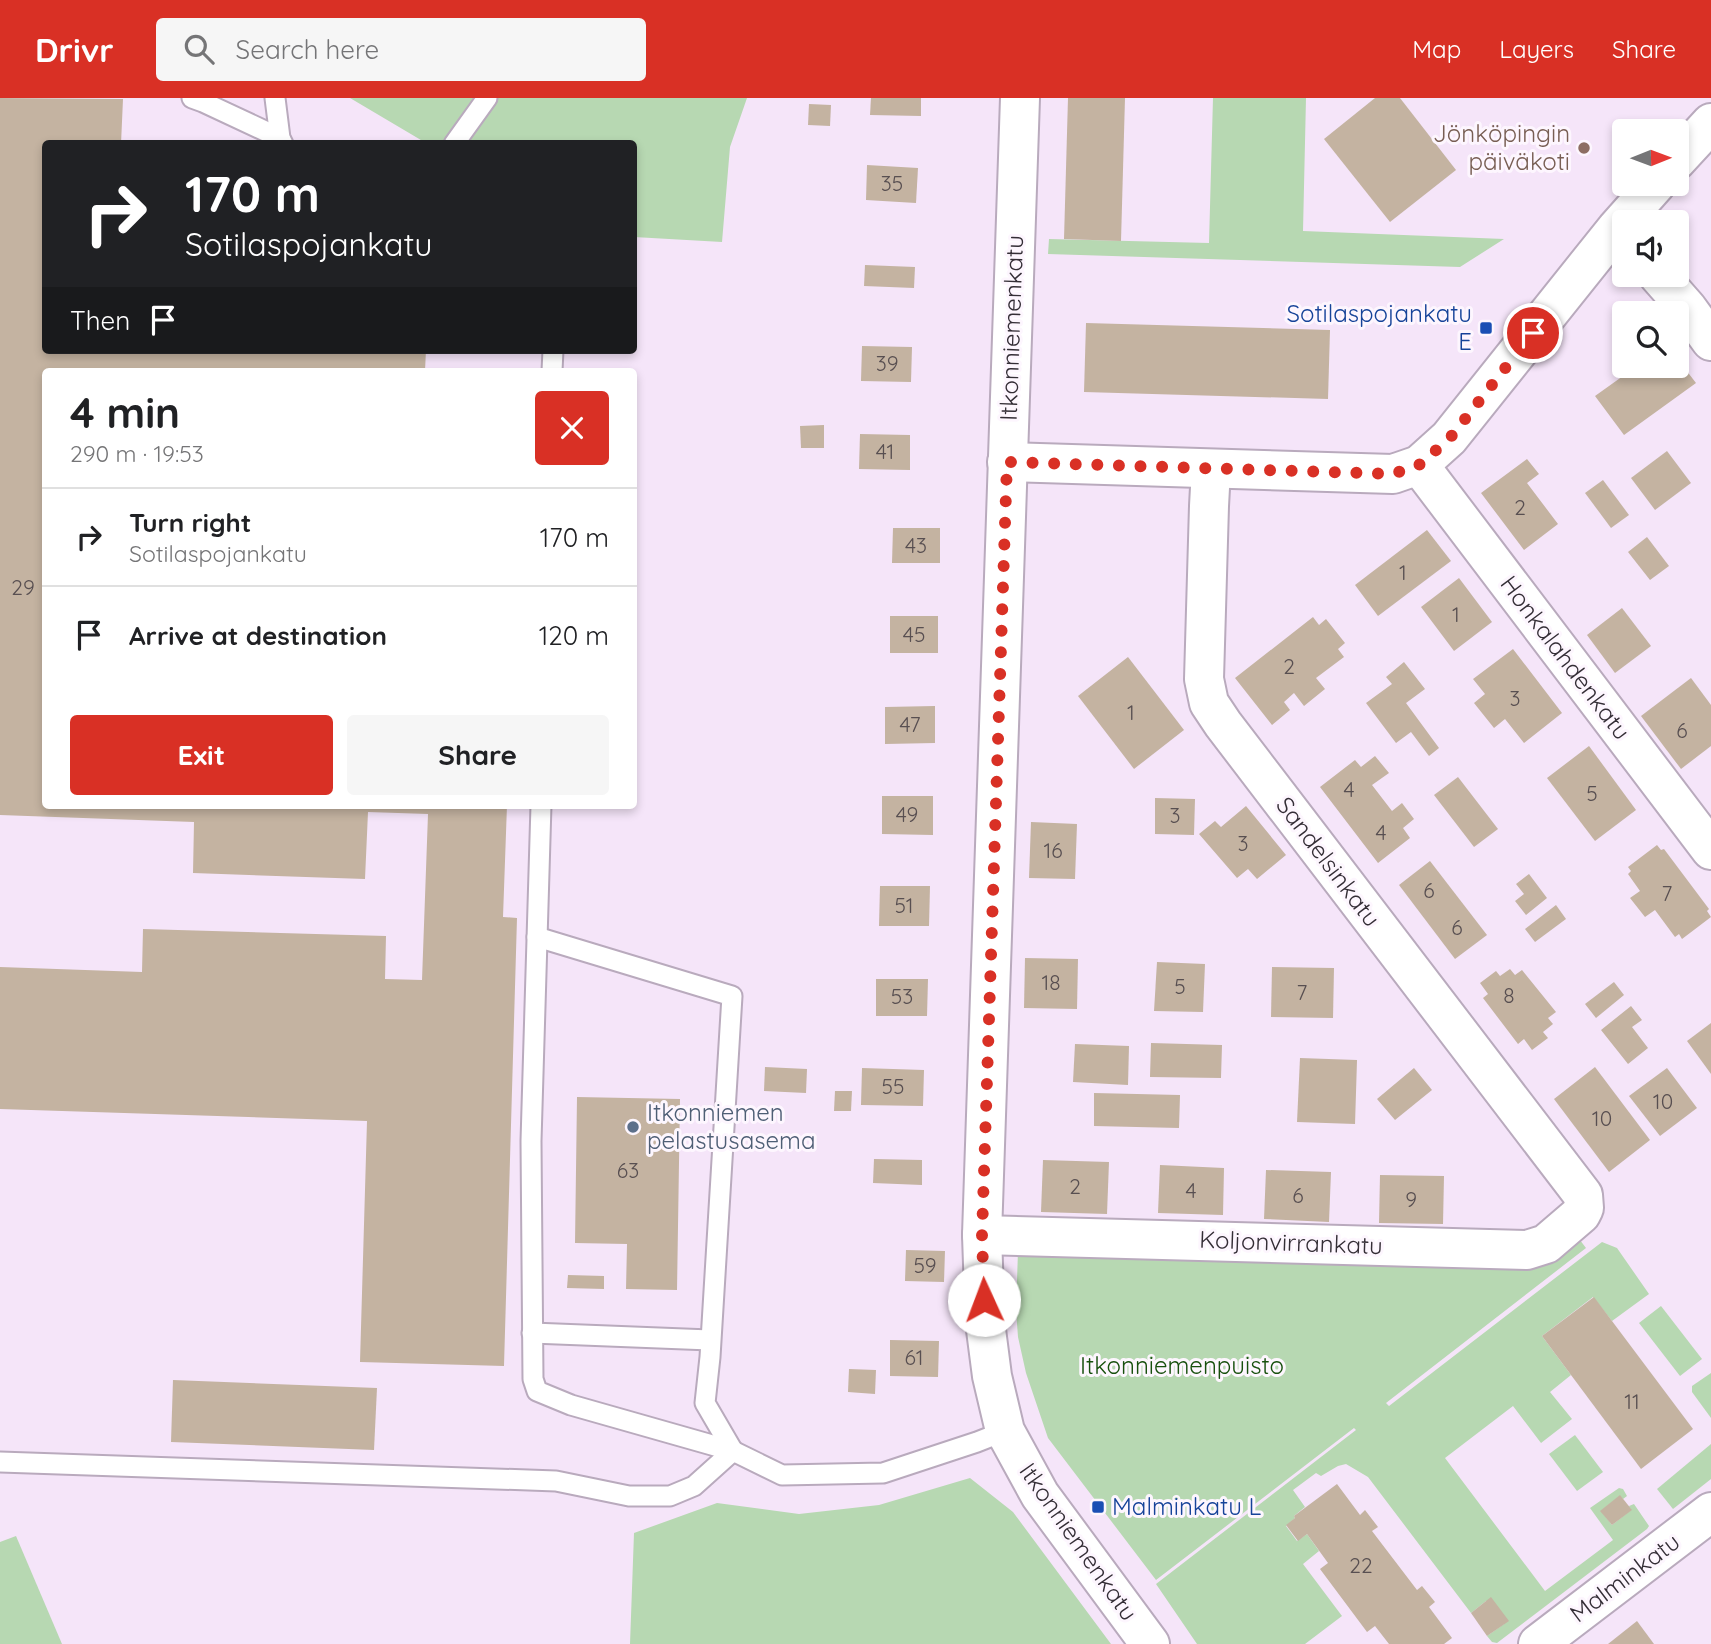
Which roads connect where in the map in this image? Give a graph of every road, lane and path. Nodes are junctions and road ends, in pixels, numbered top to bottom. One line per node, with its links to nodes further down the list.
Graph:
1 (192, 98): 6 (lane)
2 (275, 98): 7 (lane)
3 (487, 98): 8 (lane)
4 (1020, 98): 15 (street, Itkonniemenkatu)
5 (1711, 123): 9 (street)
6 (279, 140)
7 (281, 140)
8 (457, 140)
9 (1689, 147)
10 (1648, 196): 11 (street)
11 (1637, 210)
12 (1612, 243): 16 (street)
13 (1669, 287): 14 (street)
14 (1711, 341)
15 (1007, 462): 17 (street); 22 (street, Itkonniemenkatu)
16 (1419, 465): 17 (street); 19 (street, Honkalahdenkatu)
17 (1211, 469): 21 (street, Sandelsinkatu)
18 (541, 809): 20 (lane)
19 (1711, 850)
20 (537, 937): 23 (lane); 24 (lane)
21 (1584, 1208): 22 (street, Koljonvirrankatu)
22 (982, 1235): 25 (street, Itkonniemenkatu)
23 (532, 1333): 24 (lane); 26 (lane)
24 (710, 1340): 26 (lane)
25 (1004, 1431): 26 (lane); 30 (street, Itkonniemenkatu)
26 (733, 1451): 27 (lane)
27 (0, 1461)
28 (1711, 1512): 29 (street, Malminkatu)
29 (1547, 1642)
30 (1150, 1644)

